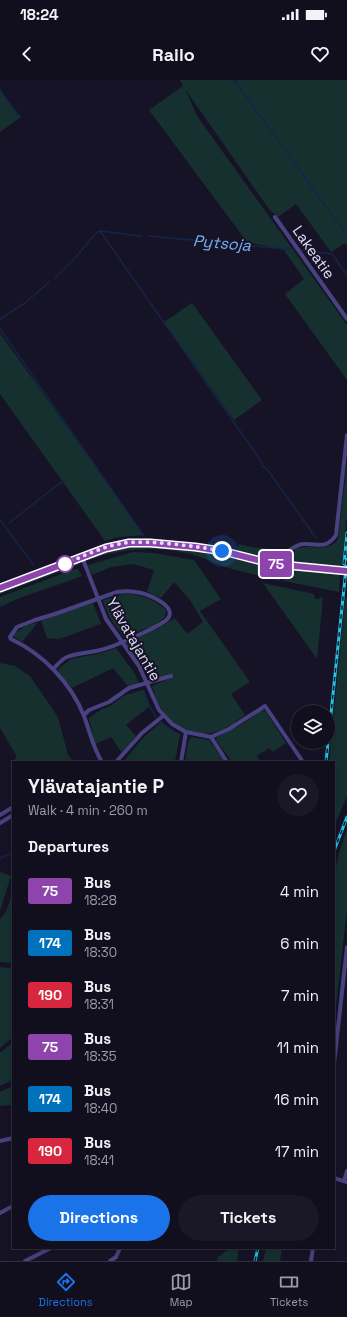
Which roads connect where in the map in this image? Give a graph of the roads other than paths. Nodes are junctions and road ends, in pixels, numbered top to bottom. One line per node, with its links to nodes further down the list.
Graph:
1 (275, 217): 2 (street, Lakeatie)
2 (347, 319)
3 (347, 435): 5 (street)
4 (82, 557): 5 (street); 7 (street); 8 (street, Ylävatajantie)
5 (289, 565): 6 (street)
6 (347, 571)
7 (0, 588)
8 (97, 599): 9 (street, Ylävatajantie); 9 (street); 10 (street)
9 (121, 642): 10 (street); 12 (street, Ylävatajantie)
10 (53, 669): 13 (street)
11 (171, 676): 12 (street)
12 (148, 684): 13 (street); 14 (street, Ylävatajantie)
13 (84, 715): 17 (street)
14 (163, 716): 15 (street, Ylävatajantie); 18 (street)
15 (186, 732): 16 (street, Ylävatajantie); 19 (street)
16 (211, 737): 20 (street); 21 (street)
17 (102, 761)
18 (117, 761)
19 (181, 761)
20 (226, 761)
21 (302, 761)
22 (12, 808): 23 (street)
23 (0, 814)
24 (12, 815): 25 (street)
25 (0, 823)
26 (347, 947): 27 (street)
27 (335, 1055)
28 (12, 1138): 29 (street)
29 (0, 1141)
30 (347, 1171): 32 (street)
31 (335, 1178): 32 (street)
32 (345, 1182)
33 (12, 1207): 34 (street)
34 (0, 1213)
35 (49, 1249): 39 (street)
36 (120, 1249): 38 (street)
37 (313, 1249): 42 (street)
38 (116, 1257): 40 (street); 41 (street)
39 (25, 1261)
40 (110, 1261)
41 (120, 1261)
42 (311, 1261)

